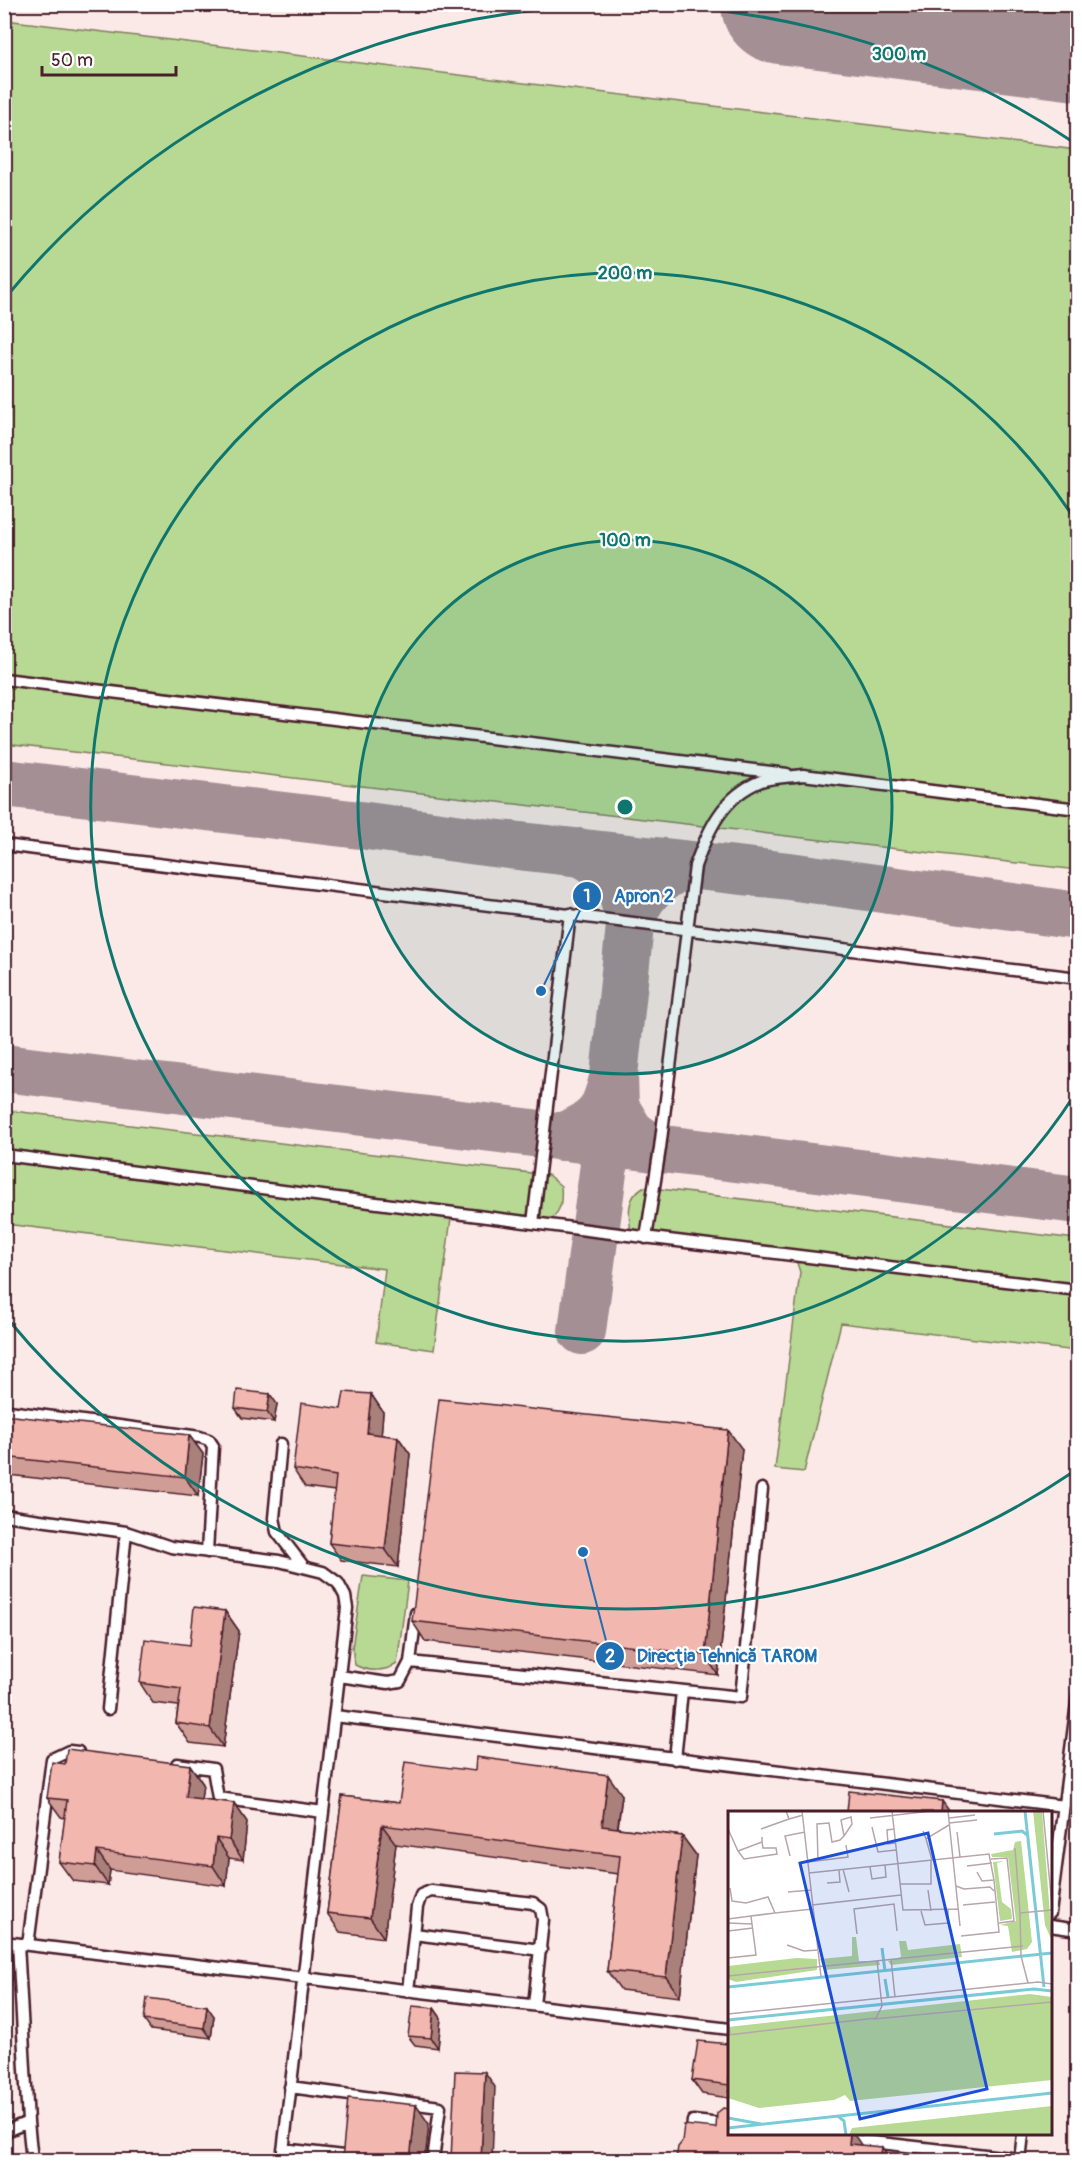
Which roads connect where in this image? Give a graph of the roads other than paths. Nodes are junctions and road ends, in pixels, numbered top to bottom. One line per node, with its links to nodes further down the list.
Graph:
1 (4, 679): 2 (lane)
2 (803, 776): 3 (lane); 6 (lane)
3 (1077, 809)
4 (4, 845): 5 (lane)
5 (570, 914): 6 (lane); 9 (lane)
6 (687, 929): 7 (lane); 10 (lane)
7 (1077, 978)
8 (4, 1155): 9 (lane)
9 (533, 1223): 10 (lane)
10 (646, 1238): 11 (lane)
11 (1077, 1290)
12 (4, 1412): 17 (lane)
13 (281, 1444): 18 (lane)
14 (762, 1489): 22 (lane)
15 (4, 1515): 16 (lane)
16 (126, 1532): 17 (lane); 24 (lane)
17 (207, 1552): 18 (lane)
18 (304, 1567): 21 (lane)
19 (417, 1603): 20 (lane)
20 (410, 1662): 21 (lane); 22 (lane)
21 (339, 1676): 25 (lane)
22 (682, 1691): 27 (lane)
23 (1077, 1695): 29 (lane)
24 (108, 1709)
25 (335, 1716): 27 (lane); 31 (lane)
26 (91, 1754): 37 (lane)
27 (675, 1759): 30 (lane)
28 (169, 1763): 31 (lane)
29 (1073, 1774): 30 (lane)
30 (1064, 1806): 32 (lane)
31 (323, 1812): 39 (lane)
32 (1052, 1899)
33 (1052, 1926): 34 (lane)
34 (1077, 1930)
35 (414, 1934): 38 (lane); 38 (lane); 40 (lane)
36 (4, 1942): 37 (lane)
37 (23, 1945): 39 (lane); 44 (lane)
38 (541, 1950): 41 (lane)
39 (303, 1978): 40 (lane); 43 (lane)
40 (408, 1990): 41 (lane)
41 (534, 2006): 42 (lane)
42 (728, 2029)
43 (290, 2087): 49 (lane); 53 (lane)
44 (28, 2122): 46 (lane); 51 (lane)
45 (728, 2125): 54 (lane)
46 (4, 2132)
47 (1023, 2135): 55 (lane)
48 (835, 2138): 50 (lane)
49 (282, 2155): 52 (lane)
50 (936, 2155): 55 (lane)
51 (32, 2160)
52 (342, 2160)
53 (433, 2160)
54 (688, 2160)
55 (1020, 2160)

